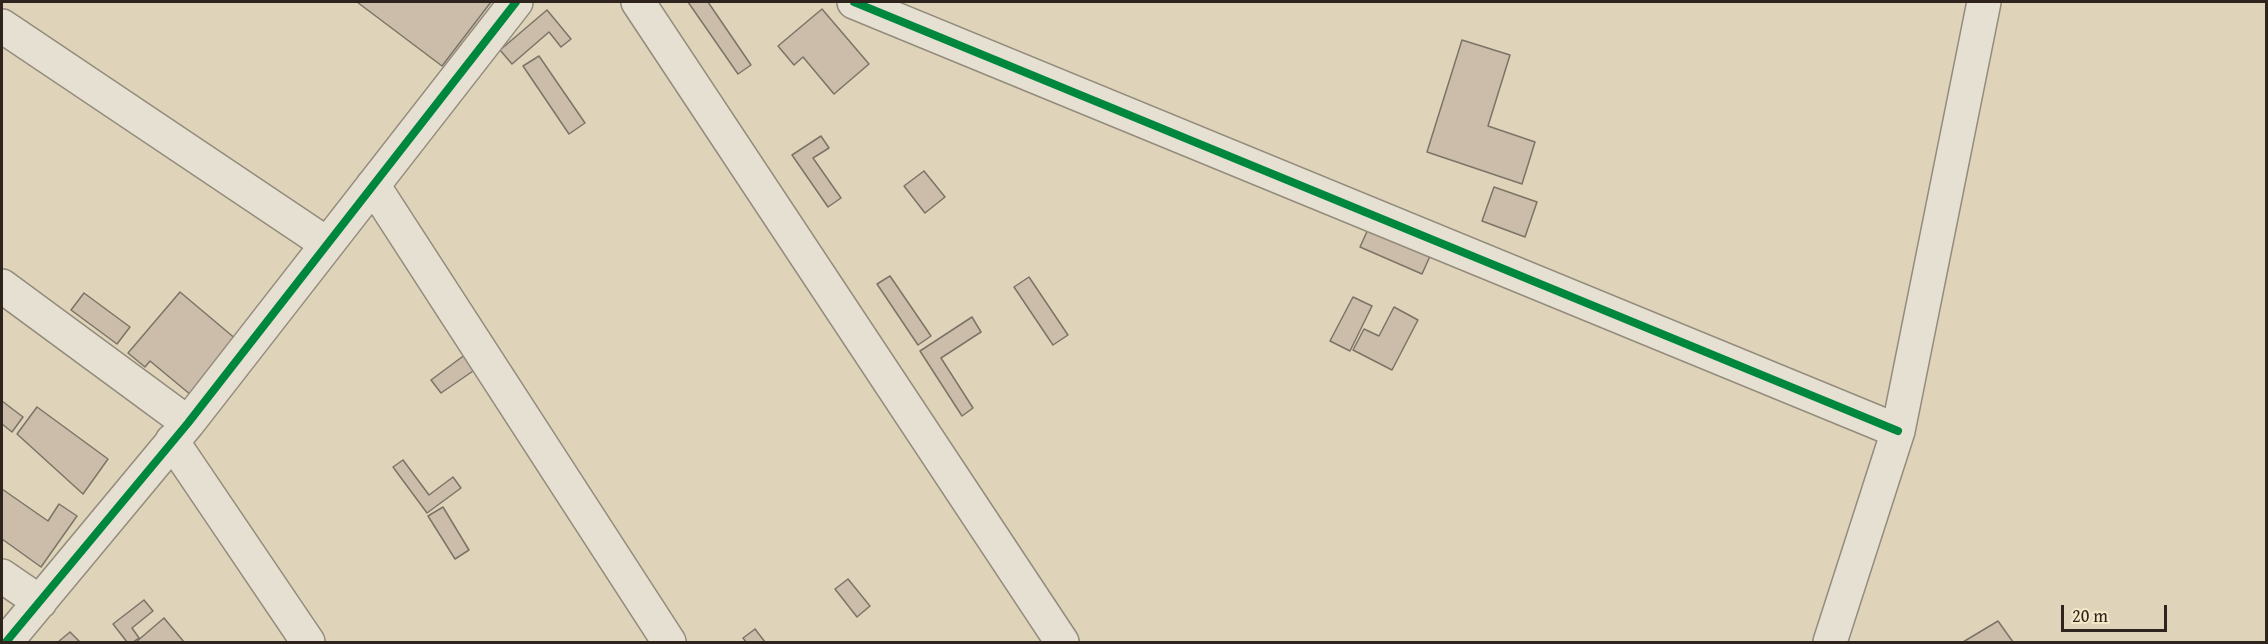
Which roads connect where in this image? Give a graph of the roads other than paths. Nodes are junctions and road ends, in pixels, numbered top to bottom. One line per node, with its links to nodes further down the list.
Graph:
1 (516, 2): 6 (street)
2 (638, 2): 16 (street)
3 (854, 2): 9 (street)
4 (1984, 2): 9 (street)
5 (2, 26): 7 (street)
6 (373, 185): 7 (street); 15 (street)
7 (327, 244): 10 (street)
8 (2, 286): 10 (street)
9 (1899, 431): 17 (street)
10 (180, 432): 12 (street); 14 (street)
11 (2, 576): 12 (street)
12 (40, 602): 13 (street)
13 (6, 642)
14 (308, 642)
15 (669, 642)
16 (1062, 642)
17 (1830, 642)

